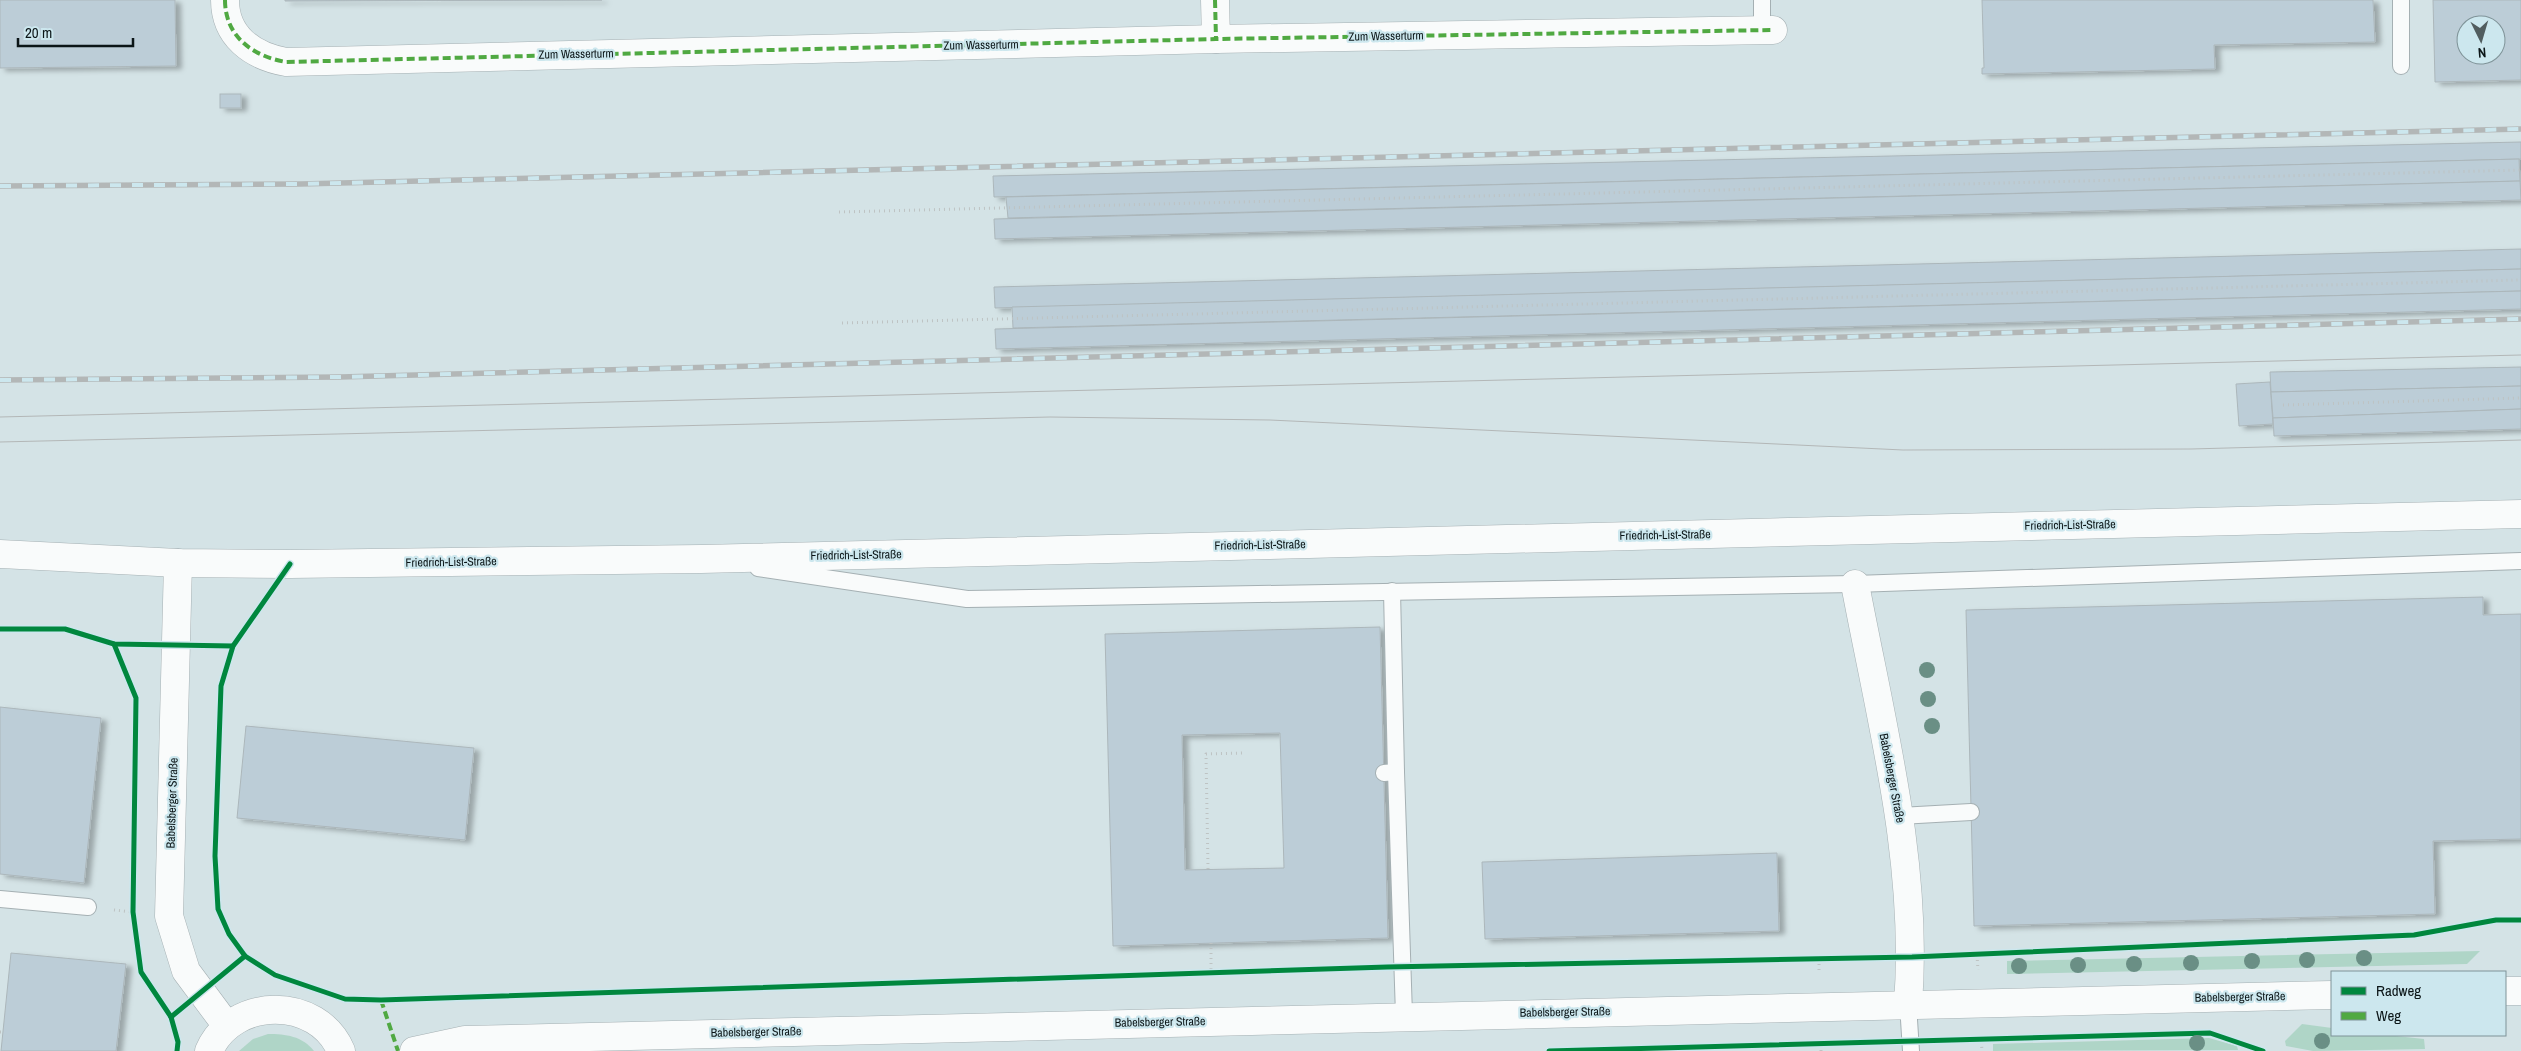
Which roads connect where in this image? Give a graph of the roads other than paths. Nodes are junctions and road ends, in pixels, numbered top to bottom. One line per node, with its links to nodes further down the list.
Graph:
1 (225, 0): 6 (street, Zum Wasserturm)
2 (1215, 0): 6 (street)
3 (1762, 0): 5 (lane)
4 (2401, 0): 7 (lane)
5 (1768, 30): 6 (street, Zum Wasserturm)
6 (1216, 39)
7 (2402, 66)
8 (2521, 514): 10 (street, Friedrich-List-Straße)
9 (0, 554): 12 (street, Friedrich-List-Straße)
10 (701, 559): 12 (street, Friedrich-List-Straße); 14 (lane)
11 (2521, 561): 13 (lane)
12 (178, 563): 24 (street, Babelsberger Straße)
13 (1854, 584): 14 (lane); 16 (street, Babelsberger Straße)
14 (1392, 591): 23 (lane)
15 (1971, 812): 16 (lane)
16 (1900, 816): 22 (street, Babelsberger Straße)
17 (0, 899): 18 (lane)
18 (88, 907)
19 (2506, 991): 20 (street)
20 (2521, 991)
21 (2331, 994): 22 (street, Babelsberger Straße)
22 (1908, 1004): 23 (street, Babelsberger Straße); 28 (lane)
23 (1404, 1015): 27 (street, Babelsberger Straße)
24 (227, 1026): 25 (street); 26 (street)
25 (210, 1051)
26 (341, 1051)
27 (414, 1051)
28 (1911, 1051)

